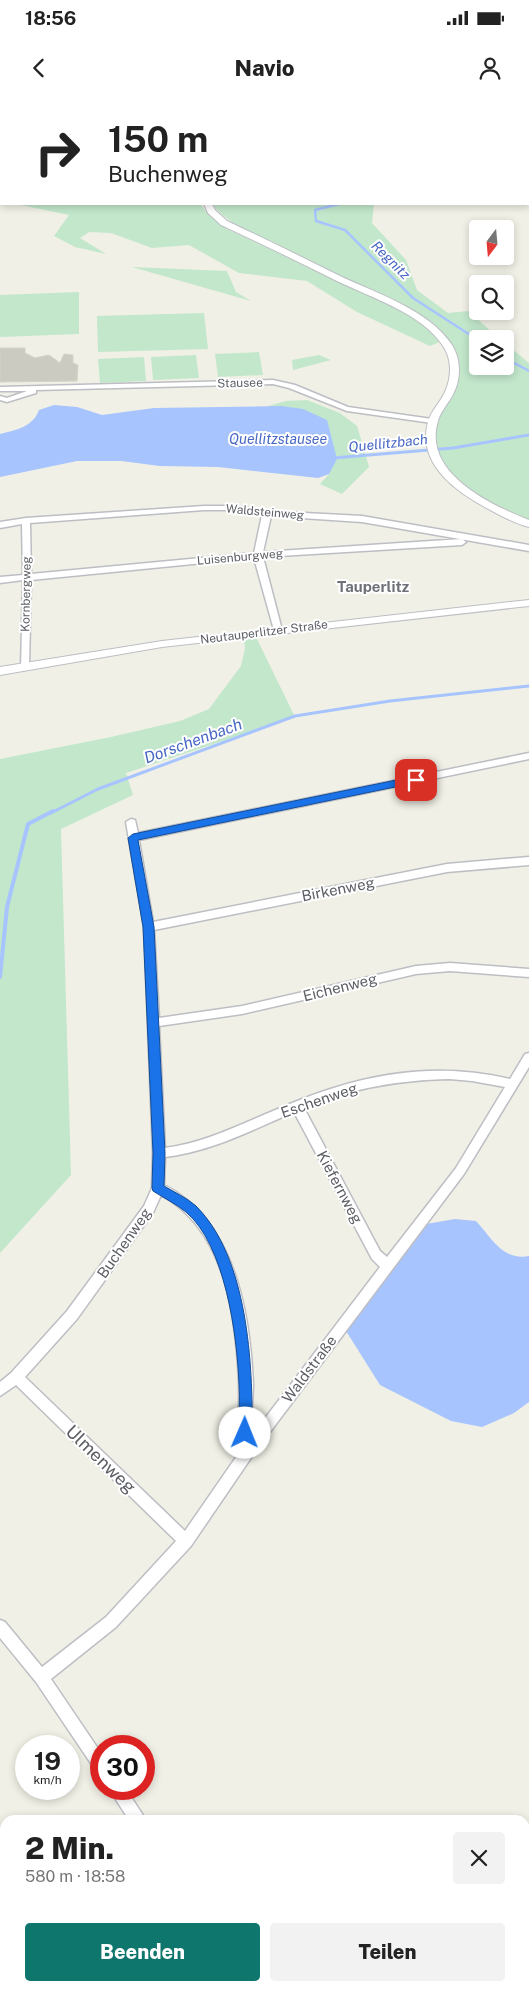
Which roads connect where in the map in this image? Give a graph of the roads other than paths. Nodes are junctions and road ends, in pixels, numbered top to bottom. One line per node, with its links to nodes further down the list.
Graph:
1 (208, 205): 5 (street)
2 (0, 389): 3 (street, Stausee)
3 (41, 389): 4 (street, Stausee); 5 (street, Stausee)
4 (0, 398)
5 (432, 421): 8 (street)
6 (267, 513): 7 (street, Waldsteinweg); 10 (street, Waldsteinweg); 12 (street)
7 (26, 521): 9 (street, Waldsteinweg); 13 (street, Kornbergweg)
8 (529, 524)
9 (0, 525)
10 (481, 541): 11 (street, Waldsteinweg); 12 (street, Luisenburgweg)
11 (529, 548)
12 (258, 555): 13 (street, Luisenburgweg); 16 (street)
13 (27, 577): 14 (street, Luisenburgweg); 17 (street, Kornbergweg)
14 (0, 580)
15 (529, 602): 16 (street, Neutauperlitzer Straße)
16 (278, 630): 17 (street, Neutauperlitzer Straße)
17 (24, 666): 18 (street, Neutauperlitzer Straße)
18 (0, 670)
19 (529, 756): 21 (street)
20 (131, 822): 21 (street, Buchenweg)
21 (133, 838): 23 (street, Buchenweg)
22 (529, 861): 23 (street, Birkenweg)
23 (149, 927): 25 (street, Buchenweg)
24 (529, 973): 25 (street, Eichenweg)
25 (152, 1023): 29 (street, Buchenweg)
26 (527, 1064): 27 (street, Waldstraße)
27 (513, 1084): 28 (street, Eschenweg); 31 (street, Waldstraße)
28 (297, 1106): 29 (street, Eschenweg); 31 (street, Kiefernweg)
29 (159, 1153): 30 (street, Buchenweg)
30 (158, 1188): 32 (street, Buchenweg); 34 (street)
31 (387, 1265): 34 (street, Waldstraße)
32 (16, 1377): 33 (street, Buchenweg); 35 (street, Ulmenweg)
33 (0, 1390)
34 (250, 1448): 35 (street, Waldstraße)
35 (186, 1541): 37 (street, Waldstraße)
36 (0, 1627): 37 (street)
37 (40, 1677): 38 (street)
38 (90, 1750)
39 (124, 1800): 40 (street)
40 (135, 1815)

